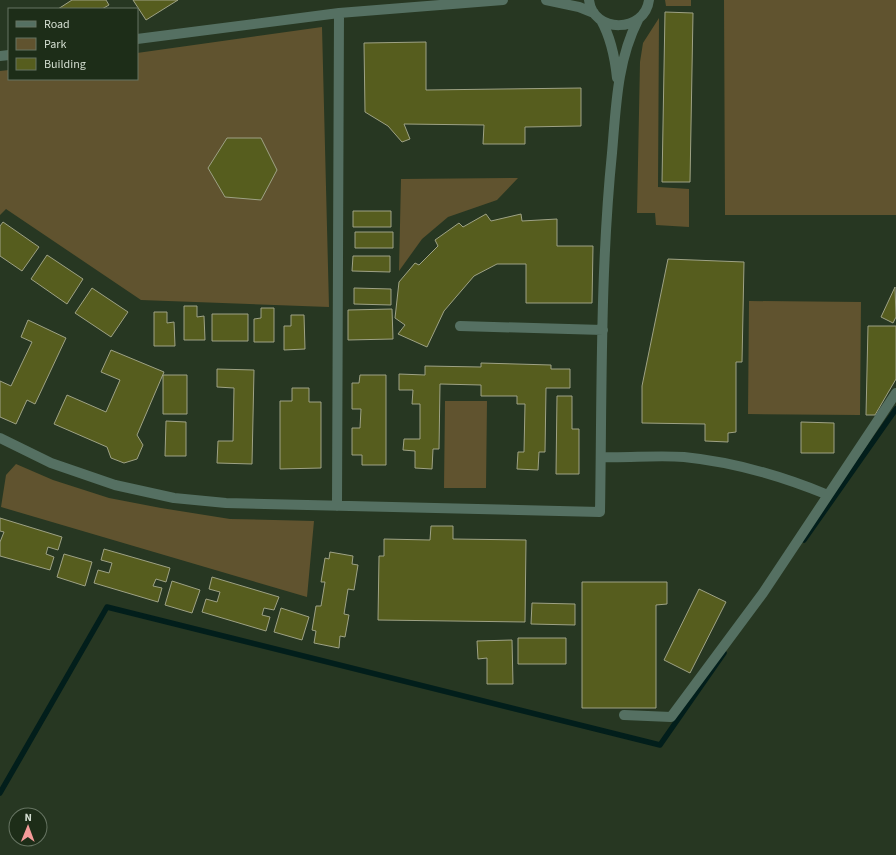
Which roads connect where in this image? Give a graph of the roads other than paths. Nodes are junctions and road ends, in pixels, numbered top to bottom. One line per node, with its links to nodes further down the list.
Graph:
1 (503, 0): 5 (street)
2 (546, 0): 6 (street)
3 (589, 0): 6 (street)
4 (649, 0): 7 (street)
5 (339, 13): 8 (street); 16 (street)
6 (598, 17): 7 (street); 9 (street)
7 (638, 20): 9 (street)
8 (138, 39)
9 (618, 84): 11 (street)
10 (460, 326): 11 (street)
11 (604, 330): 14 (street)
12 (896, 393): 15 (street)
13 (0, 438): 16 (street)
14 (601, 457): 15 (street); 16 (street)
15 (828, 494): 17 (street)
16 (337, 506)
17 (624, 715)

